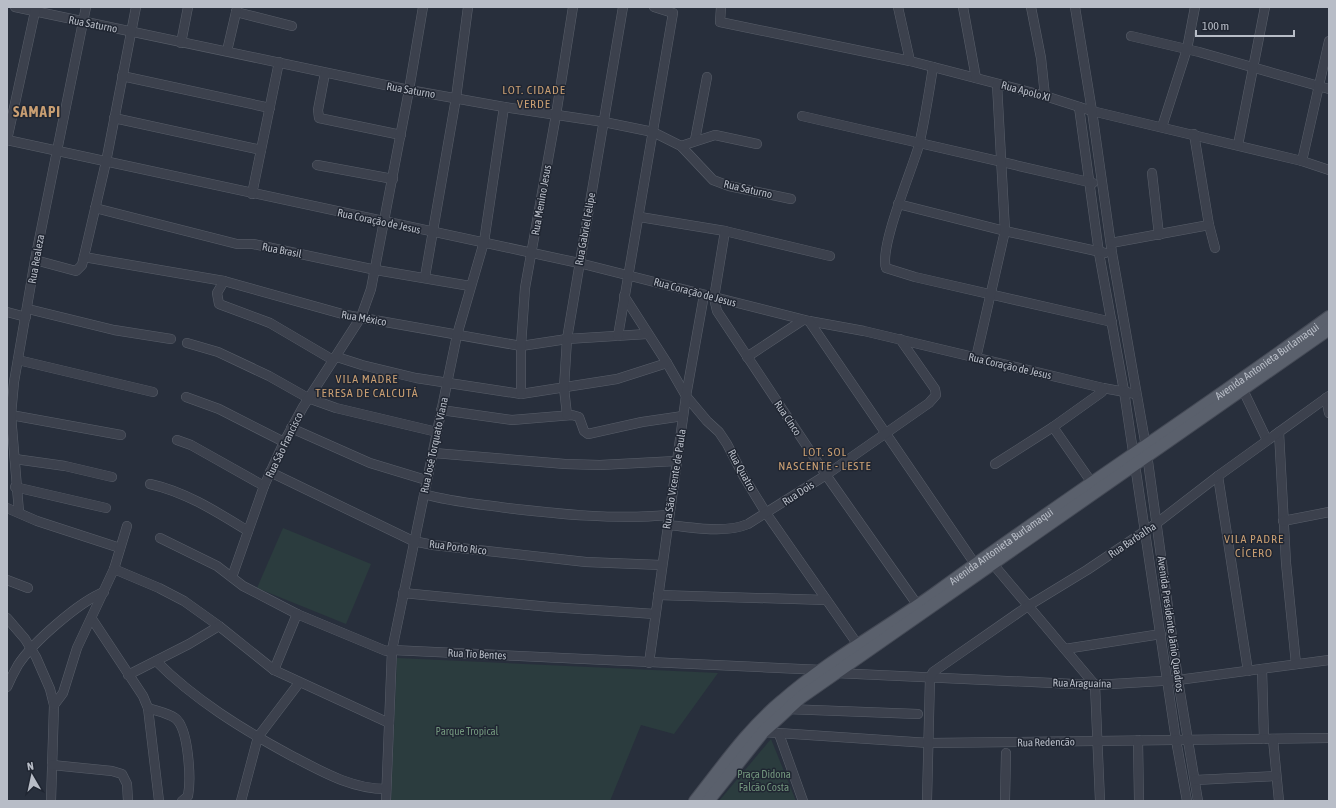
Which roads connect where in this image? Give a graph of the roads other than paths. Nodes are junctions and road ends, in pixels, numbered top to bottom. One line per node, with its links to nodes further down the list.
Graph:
1 (15, 7): 18 (street, Rua Saturno)
2 (86, 7): 19 (street, Rua Realeza)
3 (136, 7): 21 (street)
4 (188, 7): 24 (street)
5 (423, 7): 37 (street, Rua São Francisco)
6 (468, 7): 39 (street)
7 (572, 7): 44 (street, Rua Menino Jesus)
8 (623, 7): 47 (street, Rua Gabriel Felipe)
9 (654, 7): 49 (street)
10 (722, 7): 27 (street, Rua Apolo XI)
11 (898, 7): 27 (street)
12 (963, 7): 34 (street)
13 (1030, 7): 38 (street)
14 (1075, 7): 43 (street, Avenida Presidente Jânio Quadros)
15 (1195, 7): 25 (street)
16 (1265, 7): 29 (street)
17 (236, 9): 20 (street); 26 (street)
18 (35, 10): 19 (street, Rua Saturno); 52 (street)
19 (82, 22): 21 (street, Rua Saturno); 59 (street, Rua Realeza)
20 (292, 26)
21 (130, 32): 24 (street, Rua Saturno); 32 (street)
22 (1131, 36): 25 (street)
23 (1329, 41): 36 (street)
24 (181, 43): 26 (street, Rua Saturno)
25 (1187, 49): 29 (street); 48 (street)
26 (227, 51): 28 (street, Rua Saturno)
27 (910, 61): 30 (street, Rua Apolo XI)
28 (279, 62): 31 (street, Rua Saturno); 42 (street)
29 (1254, 66): 36 (street); 56 (street)
30 (933, 67): 34 (street, Rua Apolo XI); 54 (street)
31 (325, 73): 37 (street, Rua Saturno); 51 (street)
32 (122, 76): 42 (street); 46 (street)
33 (707, 77): 53 (street)
34 (976, 78): 35 (street, Rua Apolo XI)
35 (997, 84): 38 (street, Rua Apolo XI); 62 (street)
36 (1324, 87): 60 (street)
37 (409, 90): 39 (street, Rua Saturno); 51 (street, Rua São Francisco)
38 (1046, 96): 40 (street, Rua Apolo XI)
39 (456, 98): 41 (street, Rua Saturno); 78 (street)
40 (1079, 106): 43 (street, Rua Apolo XI); 67 (street, Avenida Presidente Jânio Quadros)
41 (504, 107): 44 (street, Rua Saturno); 80 (street, Rua José Torquato Viana)
42 (270, 108): 58 (street)
43 (1092, 111): 48 (street, Rua Apolo XI); 68 (street, Avenida Presidente Jânio Quadros)
44 (556, 115): 47 (street, Rua Saturno); 83 (street, Rua Menino Jesus)
45 (802, 116): 54 (street)
46 (114, 118): 58 (street); 61 (street)
47 (604, 122): 49 (street, Rua Saturno); 88 (street, Rua Gabriel Felipe)
48 (1162, 127): 50 (street, Rua Apolo XI)
49 (652, 132): 57 (street, Rua Saturno); 73 (street)
50 (1194, 134): 56 (street, Rua Apolo XI); 75 (street)
51 (401, 135): 66 (street, Rua São Francisco)
52 (7, 140): 59 (street, Rua Coração de Jesus)
53 (695, 140): 55 (street); 57 (street)
54 (919, 143): 62 (street); 71 (street)
55 (756, 144)
56 (1238, 145): 60 (street, Rua Apolo XI)
57 (681, 146): 70 (street, Rua Saturno)
58 (261, 150): 69 (street)
59 (57, 152): 61 (street, Rua Coração de Jesus); 87 (street, Rua Realeza)
60 (1302, 161): 64 (street, Rua Apolo XI)
61 (106, 162): 69 (street, Rua Coração de Jesus); 72 (street)
62 (1002, 163): 67 (street); 77 (street)
63 (317, 165): 66 (street)
64 (1329, 170)
65 (1152, 173): 79 (street)
66 (393, 179): 74 (street, Rua São Francisco)
67 (1089, 182): 68 (street); 84 (street, Avenida Presidente Jânio Quadros)
68 (1102, 186): 81 (street, Avenida Presidente Jânio Quadros)
69 (252, 194): 74 (street, Rua Coração de Jesus)
70 (791, 199)
71 (898, 204): 77 (street); 94 (street)
72 (94, 208): 85 (street); 89 (street, Rua Brasil)
73 (640, 216): 76 (street); 90 (street)
74 (385, 222): 78 (street, Rua Coração de Jesus); 89 (street, Rua São Francisco)
75 (1209, 225): 79 (street); 82 (street)
76 (725, 231): 86 (street); 97 (street)
77 (1005, 231): 84 (street); 94 (street)
78 (432, 232): 80 (street, Rua Coração de Jesus); 91 (street)
79 (1160, 235): 81 (street)
80 (484, 242): 83 (street, Rua Coração de Jesus); 93 (street, Rua José Torquato Viana)
81 (1112, 248): 84 (street); 126 (street, Avenida Presidente Jânio Quadros)
82 (1215, 248)
83 (532, 253): 88 (street, Rua Coração de Jesus); 112 (street, Rua Menino Jesus)
84 (1100, 253): 103 (street, Avenida Presidente Jânio Quadros)
85 (84, 256): 87 (street); 92 (street, Rua México)
86 (830, 256)
87 (36, 260): 99 (street, Rua Realeza)
88 (579, 263): 90 (street, Rua Coração de Jesus); 109 (street, Rua Gabriel Felipe)
89 (376, 270): 91 (street, Rua Brasil); 100 (street, Rua São Francisco)
90 (629, 275): 95 (street, Rua Coração de Jesus); 96 (street)
91 (425, 277): 93 (street, Rua Brasil)
92 (224, 280): 100 (street, Rua México); 114 (street)
93 (470, 286): 106 (street, Rua José Torquato Viana)
94 (991, 293): 103 (street); 115 (street)
95 (704, 295): 97 (street, Rua Coração de Jesus); 127 (street, Rua São Vicente de Paula)
96 (624, 296): 105 (street, Rua Quatro); 107 (street)
97 (714, 298): 102 (street, Rua Coração de Jesus); 113 (street, Rua Cinco)
98 (7, 312): 99 (street)
99 (27, 313): 108 (street); 116 (street, Rua Realeza)
100 (361, 317): 106 (street, Rua México); 114 (street, Rua São Francisco)
101 (1329, 317): 145 (main road, Avenida Antonieta Burlamaqui)
102 (806, 321): 110 (street, Rua Coração de Jesus); 113 (street); 140 (street)
103 (1112, 322): 123 (street, Avenida Presidente Jânio Quadros)
104 (1329, 329): 122 (main road, Avenida Antonieta Burlamaqui)
105 (648, 334): 107 (street, Rua México); 117 (street, Rua Quatro)
106 (457, 335): 112 (street, Rua México); 119 (street, Rua José Torquato Viana)
107 (618, 336): 109 (street, Rua México)
108 (172, 339)
109 (567, 339): 112 (street, Rua México); 120 (street, Rua Gabriel Felipe)
110 (900, 339): 115 (street, Rua Coração de Jesus); 140 (street, Rua Dois)
111 (187, 343): 130 (street)
112 (521, 346): 125 (street, Rua Menino Jesus)
113 (748, 357): 152 (street, Rua Cinco)
114 (335, 358): 119 (street); 130 (street, Rua São Francisco)
115 (976, 358): 121 (street, Rua Coração de Jesus)
116 (18, 360): 118 (street, Rua Realeza); 124 (street)
117 (667, 363): 120 (street); 127 (street, Rua Quatro)
118 (11, 381): 133 (street, Rua Realeza)
119 (446, 384): 125 (street); 131 (street, Rua José Torquato Viana)
120 (564, 388): 125 (street); 134 (street, Rua Gabriel Felipe)
121 (1103, 388): 123 (street, Rua Coração de Jesus); 136 (street)
122 (1243, 390): 143 (street); 145 (main road, Avenida Antonieta Burlamaqui)
123 (1124, 391): 126 (street, Rua Coração de Jesus); 149 (street, Avenida Presidente Jânio Quadros)
124 (153, 392)
125 (521, 394)
126 (1136, 394): 145 (street, Avenida Presidente Jânio Quadros)
127 (686, 396): 135 (street, Rua São Vicente de Paula); 165 (street, Rua Quatro)
128 (186, 397): 144 (street)
129 (1328, 397): 132 (street); 139 (street, Rua Barbalha)
130 (308, 398): 137 (street, Rua São Francisco); 138 (street)
131 (441, 410): 134 (street); 138 (street, Rua José Torquato Viana)
132 (1329, 413)
133 (11, 415): 141 (street); 147 (street, Rua Realeza)
134 (567, 415): 135 (street)
135 (684, 416): 148 (street, Rua São Vicente de Paula)
136 (1053, 427): 150 (street); 156 (street)
137 (291, 428): 144 (street, Rua São Francisco); 155 (street)
138 (437, 432): 146 (street, Rua José Torquato Viana)
139 (1279, 432): 143 (street, Rua Barbalha); 167 (street)
140 (886, 434): 152 (street, Rua Dois); 177 (street)
141 (121, 435)
142 (177, 440): 158 (street)
143 (1267, 440): 153 (street, Rua Barbalha)
144 (284, 442): 151 (street, Rua São Francisco)
145 (1146, 452): 149 (main road, Avenida Antonieta Burlamaqui); 168 (street, Avenida Presidente Jânio Quadros)
146 (434, 453): 148 (street); 155 (street, Rua José Torquato Viana)
147 (15, 459): 154 (street); 159 (street, Rua Realeza)
148 (676, 461): 166 (street, Rua São Vicente de Paula)
149 (1133, 461): 156 (main road, Avenida Antonieta Burlamaqui); 169 (main road, Avenida Antonieta Burlamaqui); 173 (street, Avenida Presidente Jânio Quadros)
150 (995, 464)
151 (270, 472): 158 (street, Rua São Francisco); 175 (street, Rua Porto Rico)
152 (826, 475): 165 (street, Rua Dois); 189 (street, Rua Cinco)
153 (1218, 476): 168 (street, Rua Barbalha); 208 (street)
154 (112, 477)
155 (426, 480): 160 (street, Rua José Torquato Viana)
156 (1092, 483): 169 (main road, Avenida Antonieta Burlamaqui)
157 (150, 484): 172 (street)
158 (264, 486): 172 (street, Rua São Francisco)
159 (15, 487): 162 (street); 163 (street, Rua Realeza)
160 (424, 494): 166 (street); 175 (street, Rua José Torquato Viana)
161 (7, 508): 163 (street)
162 (106, 508)
163 (19, 512): 176 (street)
164 (1329, 512): 167 (street)
165 (766, 514): 170 (street, Rua Dois); 187 (street, Rua Quatro)
166 (668, 515): 170 (street, Rua São Vicente de Paula)
167 (1283, 521): 204 (street)
168 (1157, 523): 173 (street, Rua Barbalha); 213 (street, Avenida Presidente Jânio Quadros)
169 (1042, 524): 177 (main road, Avenida Antonieta Burlamaqui); 178 (main road, Avenida Antonieta Burlamaqui)
170 (667, 525): 179 (street, Rua São Vicente de Paula)
171 (127, 526): 176 (street)
172 (248, 531): 181 (street, Rua São Francisco)
173 (1144, 531): 188 (street, Rua Barbalha); 195 (street, Avenida Presidente Jânio Quadros)
174 (160, 538): 181 (street, Rua Tio Bentes)
175 (413, 541): 179 (street, Rua Porto Rico); 185 (street, Rua José Torquato Viana)
176 (120, 548): 180 (street)
177 (975, 564): 189 (main road, Avenida Antonieta Burlamaqui)
178 (993, 564): 188 (street); 189 (main road, Avenida Antonieta Burlamaqui)
179 (661, 566): 186 (street, Rua São Vicente de Paula)
180 (114, 569): 184 (street); 194 (street)
181 (232, 577): 190 (street, Rua Tio Bentes)
182 (7, 580): 183 (street)
183 (28, 588)
184 (104, 592): 193 (street); 197 (street)
185 (403, 593): 191 (street); 199 (street, Rua José Torquato Viana)
186 (658, 595): 187 (street); 191 (street, Rua São Vicente de Paula)
187 (826, 600): 196 (street, Rua Quatro)
188 (1028, 606): 198 (street); 211 (street, Rua Barbalha)
189 (920, 609): 196 (main road, Avenida Antonieta Burlamaqui); 202 (main road, Avenida Antonieta Burlamaqui)
190 (297, 614): 199 (street, Rua Tio Bentes); 206 (street)
191 (655, 614): 203 (street, Rua São Vicente de Paula)
192 (7, 618): 197 (street)
193 (92, 619): 210 (street); 217 (street)
194 (219, 626): 201 (street); 206 (street)
195 (1161, 634): 198 (street); 212 (street, Avenida Presidente Jânio Quadros)
196 (858, 645): 202 (main road, Avenida Antonieta Burlamaqui)
197 (31, 649): 216 (street); 217 (street)
198 (1065, 649): 215 (street)
199 (392, 650): 203 (street, Rua Tio Bentes); 221 (street, Rua José Torquato Viana)
200 (1329, 660): 204 (street, Rua Araguaína)
201 (156, 661): 210 (street); 224 (street)
202 (843, 662): 207 (main road, Avenida Antonieta Burlamaqui); 209 (main road, Avenida Antonieta Burlamaqui)
203 (649, 663): 207 (street, Rua Tio Bentes)
204 (1296, 664): 205 (street, Rua Araguaína)
205 (1262, 669): 208 (street, Rua Araguaína); 226 (street)
206 (274, 670): 214 (street)
207 (823, 670): 209 (main road); 230 (main road, Avenida Antonieta Burlamaqui)
208 (1248, 671): 213 (street, Rua Araguaína)
209 (835, 673): 211 (street, Rua Araguaína); 219 (main road, Avenida Antonieta Burlamaqui)
210 (128, 675): 218 (street)
211 (930, 678): 215 (street, Rua Araguaína); 232 (street)
212 (1168, 680): 213 (street, Rua Araguaína); 215 (street, Rua Araguaína); 228 (street, Avenida Presidente Jânio Quadros)
213 (1178, 680): 229 (street, Avenida Presidente Jânio Quadros)
214 (299, 683): 221 (street); 224 (street)
215 (1095, 685): 231 (street)
216 (7, 687)
217 (54, 705): 235 (street)
218 (148, 708): 241 (street); 242 (street)
219 (786, 709): 220 (street); 222 (main road, Avenida Antonieta Burlamaqui)
220 (918, 714)
221 (389, 723): 238 (street, Rua José Torquato Viana)
222 (763, 732): 223 (street, Rua Redencão); 230 (main road, Avenida Antonieta Burlamaqui)
223 (779, 734): 232 (street, Rua Redencão); 247 (street)
224 (258, 737): 238 (street); 243 (street)
225 (1329, 738): 226 (street, Rua Redencão)
226 (1268, 739): 229 (street, Rua Redencão); 236 (street)
227 (1138, 740): 228 (street, Rua Redencão); 231 (street, Rua Redencão); 251 (street)
228 (1176, 740): 229 (street, Rua Redencão); 252 (street, Avenida Presidente Jânio Quadros)
229 (1187, 740): 237 (street, Avenida Presidente Jânio Quadros)
230 (748, 742): 234 (main road, Avenida Antonieta Burlamaqui)
231 (1098, 742): 232 (street, Rua Redencão); 250 (street)
232 (929, 743): 248 (street)
233 (1006, 753): 249 (street)
234 (738, 755): 245 (main road, Avenida Antonieta Burlamaqui); 246 (main road, Avenida Antonieta Burlamaqui)
235 (52, 765): 239 (street); 240 (street)
236 (1276, 776): 237 (street); 254 (street)
237 (1195, 780): 253 (street, Avenida Presidente Jânio Quadros)
238 (386, 789): 244 (street, Rua José Torquato Viana)
239 (51, 801)
240 (128, 801)
241 (159, 801)
242 (182, 801)
243 (241, 801)
244 (386, 801)
245 (695, 801)
246 (708, 801)
247 (803, 801)
248 (927, 801)
249 (1004, 801)
250 (1100, 801)
251 (1139, 801)
252 (1187, 801)
253 (1198, 801)
254 (1279, 801)

